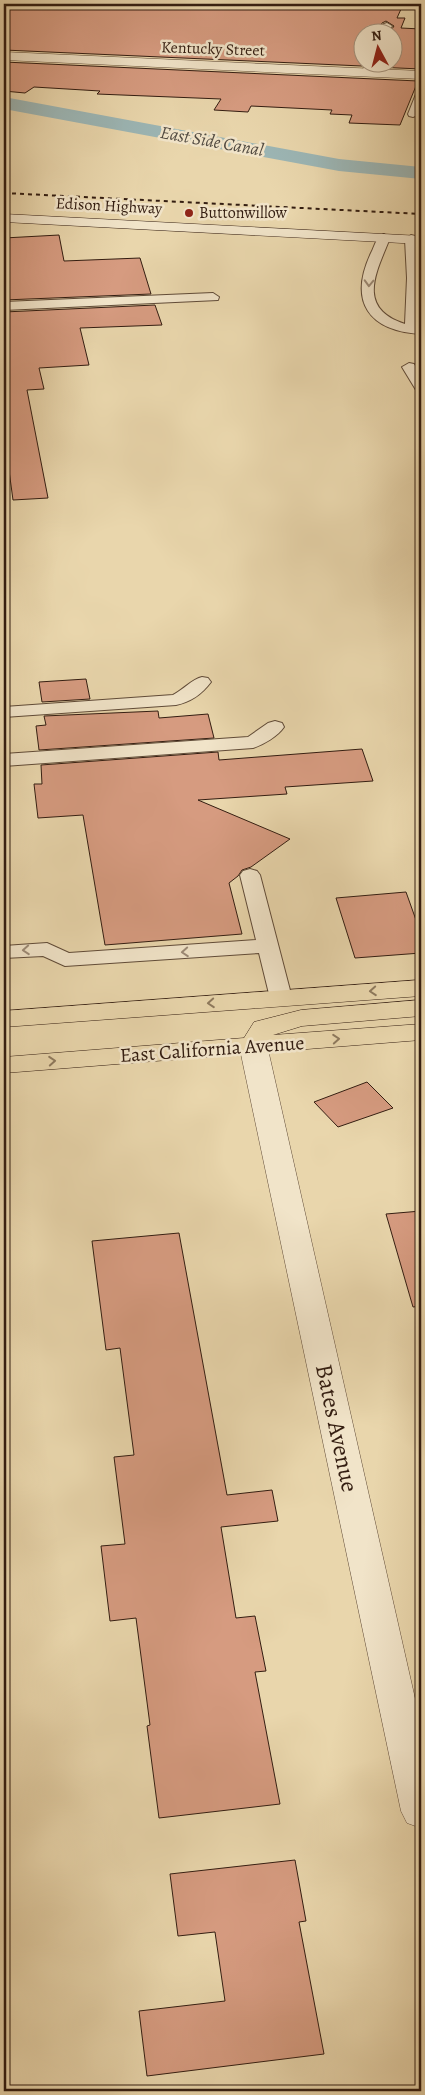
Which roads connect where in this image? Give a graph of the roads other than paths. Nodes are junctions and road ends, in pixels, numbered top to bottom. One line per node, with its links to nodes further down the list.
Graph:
1 (4, 56): 2 (street, Kentucky Street)
2 (352, 66)
3 (402, 72): 4 (street, Kentucky Street)
4 (421, 75)
5 (421, 94): 6 (lane)
6 (413, 114)
7 (4, 218): 8 (street, Edison Highway)
8 (384, 238): 9 (street, Edison Highway); 12 (lane, one-way to 12)
9 (416, 240): 12 (lane)
10 (213, 297): 11 (lane)
11 (4, 306)
12 (416, 330)
13 (409, 367): 14 (lane)
14 (421, 387)
15 (202, 682): 16 (lane)
16 (4, 712)
17 (275, 727): 18 (lane)
18 (4, 760)
19 (250, 875): 20 (lane)
20 (268, 946): 21 (lane, one-way to 21); 23 (lane)
21 (4, 952)
22 (421, 988): 23 (main road, one-way to 23)
23 (281, 998): 25 (main road, one-way to 25)
24 (421, 1008): 27 (main road)
25 (4, 1019)
26 (421, 1032): 27 (main road, East California Avenue, one-way to 26)
27 (253, 1045): 28 (main road, East California Avenue, one-way to 27); 29 (street, Bates Avenue)
28 (4, 1065)
29 (421, 1811)

